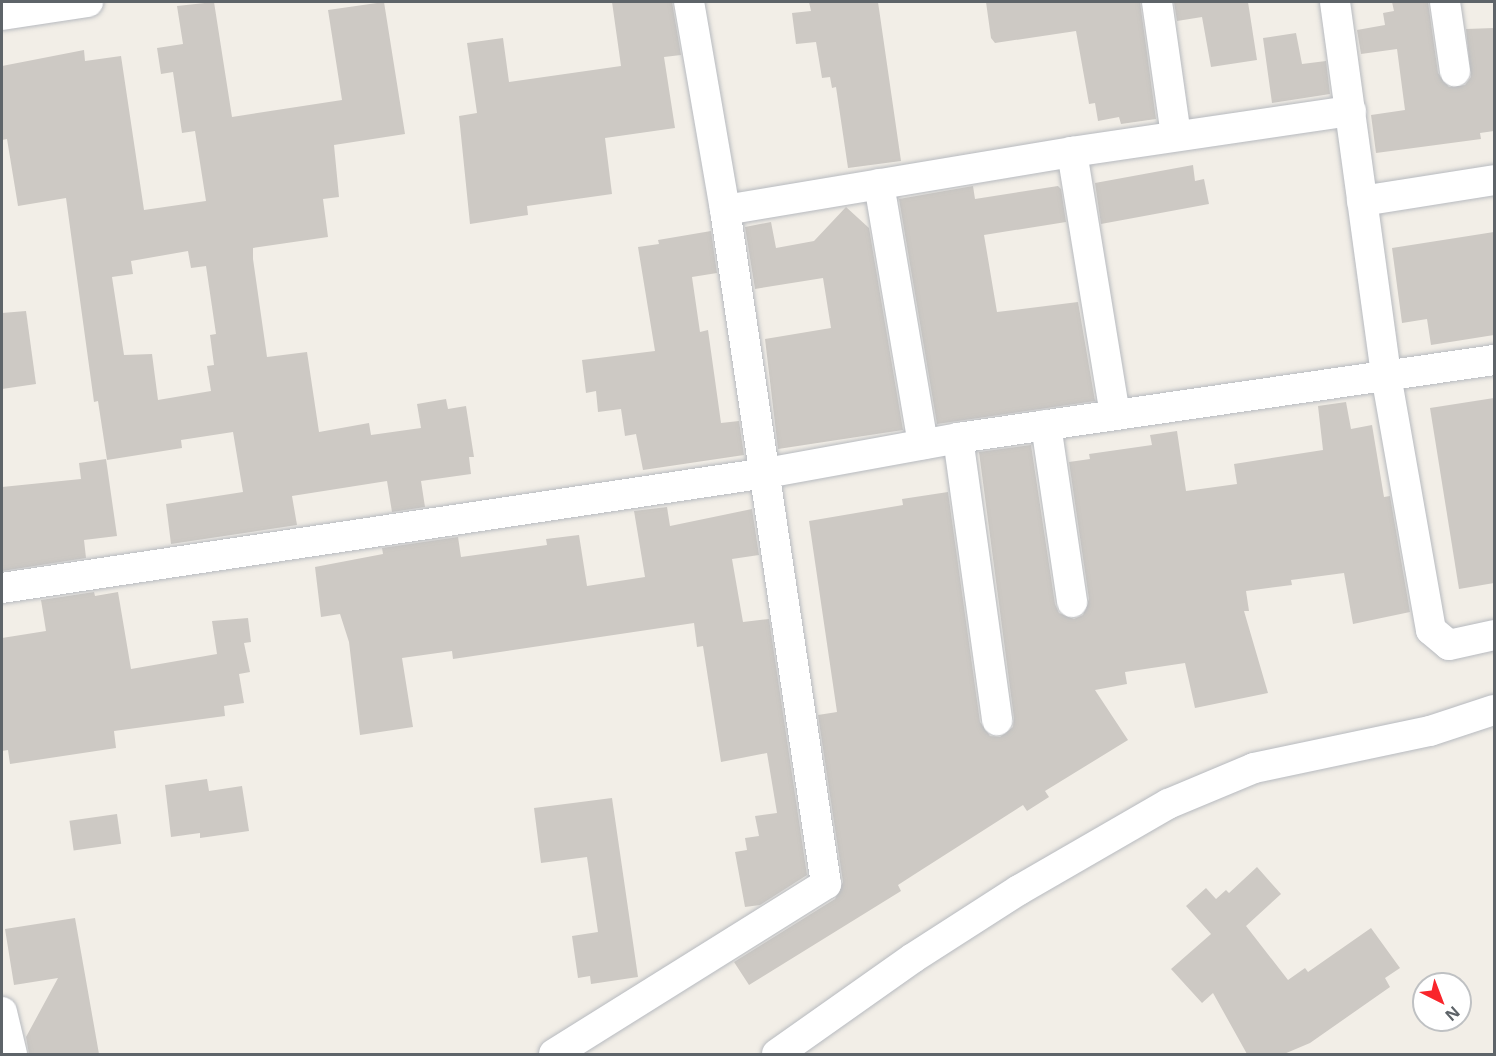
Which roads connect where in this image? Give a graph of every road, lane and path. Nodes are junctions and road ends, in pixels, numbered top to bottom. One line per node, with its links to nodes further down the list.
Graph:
1 (88, 2): 6 (street)
2 (689, 2): 14 (street)
3 (1157, 2): 9 (street)
4 (1335, 2): 8 (street)
5 (1445, 2): 7 (street)
6 (2, 15)
7 (1455, 71)
8 (1351, 111): 9 (street); 13 (street)
9 (1176, 136): 10 (street)
10 (1072, 152): 12 (street); 17 (street)
11 (1494, 180): 13 (street)
12 (879, 184): 14 (street); 20 (street)
13 (1362, 201): 16 (street)
14 (725, 210): 21 (street)
15 (1494, 360): 16 (street)
16 (1386, 375): 17 (street); 24 (street)
17 (1115, 415): 18 (street)
18 (1046, 425): 19 (street); 23 (street)
19 (958, 438): 20 (street); 26 (street)
20 (923, 444): 21 (street)
21 (766, 473): 22 (street); 29 (street)
22 (2, 588)
23 (1072, 602)
24 (1494, 635)
25 (1494, 710): 30 (street)
26 (997, 720)
27 (2, 1012): 28 (street)
28 (12, 1054)
29 (554, 1054)
30 (777, 1054)

